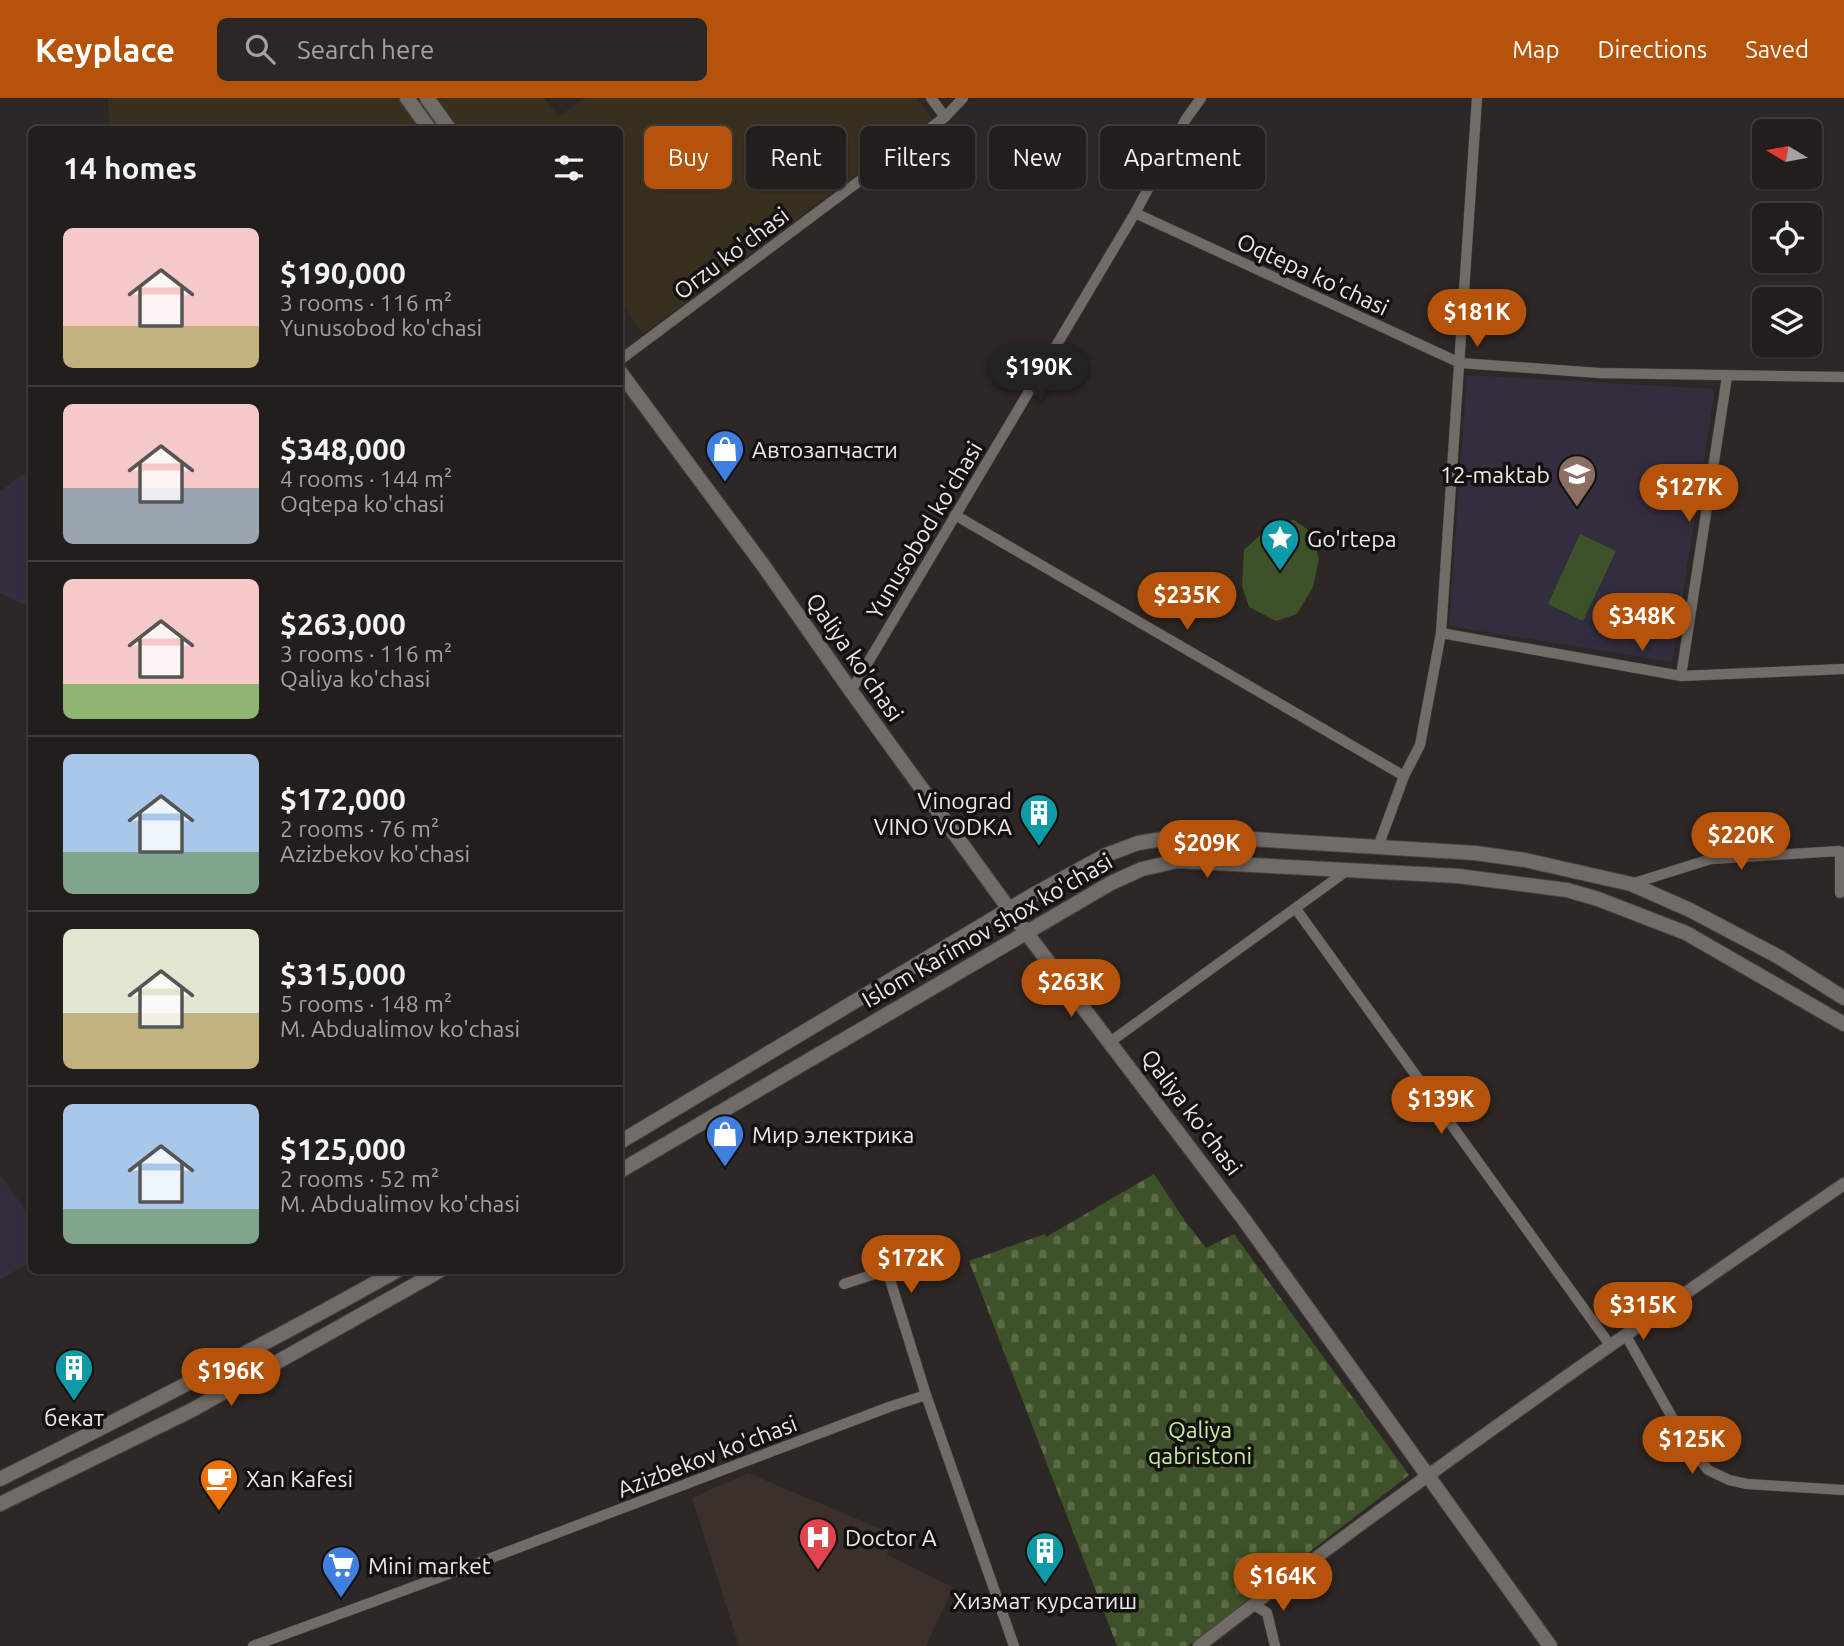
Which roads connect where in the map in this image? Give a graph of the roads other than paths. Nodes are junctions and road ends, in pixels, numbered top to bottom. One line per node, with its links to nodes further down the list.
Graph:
1 (407, 98): 8 (main road)
2 (427, 98): 9 (main road)
3 (931, 98): 7 (street)
4 (963, 98): 7 (street, Orzu ko'chasi)
5 (1201, 98): 10 (street, Yunusobod ko'chasi)
6 (1477, 98): 12 (street)
7 (945, 117): 11 (street, Orzu ko'chasi)
8 (427, 126)
9 (447, 126)
10 (1135, 213): 12 (street, Oqtepa ko'chasi); 16 (street, Yunusobod ko'chasi)
11 (623, 358)
12 (1460, 363): 14 (street, Oqtepa ko'chasi); 17 (street)
13 (623, 376): 20 (main road, Qaliya ko'chasi)
14 (1727, 377): 15 (street, Oqtepa ko'chasi); 19 (street)
15 (1844, 377)
16 (955, 515): 20 (street, Yunusobod ko'chasi); 21 (street)
17 (1441, 633): 19 (street); 21 (street)
18 (1844, 669): 19 (street)
19 (1682, 676)
20 (851, 691): 26 (main road, Qaliya ko'chasi)
21 (1404, 776): 22 (street)
22 (1378, 847): 24 (main road, Islom Karimov shox ko'chasi); 26 (main road, Islom Karimov shox ko'chasi)
23 (1348, 870): 27 (street); 29 (main road, Islom Karimov shox ko'chasi); 30 (main road, Islom Karimov shox ko'chasi)
24 (1631, 884): 25 (street); 28 (main road, Islom Karimov shox ko'chasi)
25 (1840, 893)
26 (1011, 909): 29 (main road, Qaliya ko'chasi); 34 (main road, Islom Karimov shox ko'chasi)
27 (1296, 909): 33 (street); 43 (street)
28 (1690, 910): 30 (main road); 31 (main road, Islom Karimov shox ko'chasi)
29 (1025, 931): 33 (main road, Qaliya ko'chasi); 35 (main road, Islom Karimov shox ko'chasi)
30 (1682, 932): 32 (main road, Islom Karimov shox ko'chasi)
31 (1844, 998)
32 (1844, 1024)
33 (1110, 1042): 45 (main road, Qaliya ko'chasi)
34 (623, 1140)
35 (623, 1169)
36 (1844, 1184): 42 (street)
37 (391, 1274): 39 (main road)
38 (433, 1274): 41 (main road)
39 (379, 1281): 41 (main road); 46 (main road)
40 (844, 1284): 44 (street)
41 (387, 1301): 48 (main road)
42 (1625, 1334): 43 (street); 47 (street)
43 (1610, 1345): 45 (street)
44 (926, 1395): 50 (street, Azizbekov ko'chasi); 51 (street)
45 (1426, 1475): 49 (street); 54 (main road, Qaliya ko'chasi)
46 (0, 1479)
47 (1844, 1490)
48 (0, 1504)
49 (1253, 1604): 52 (street); 53 (street)
50 (253, 1646)
51 (1014, 1646)
52 (1199, 1646)
53 (1275, 1646)
54 (1550, 1646)

